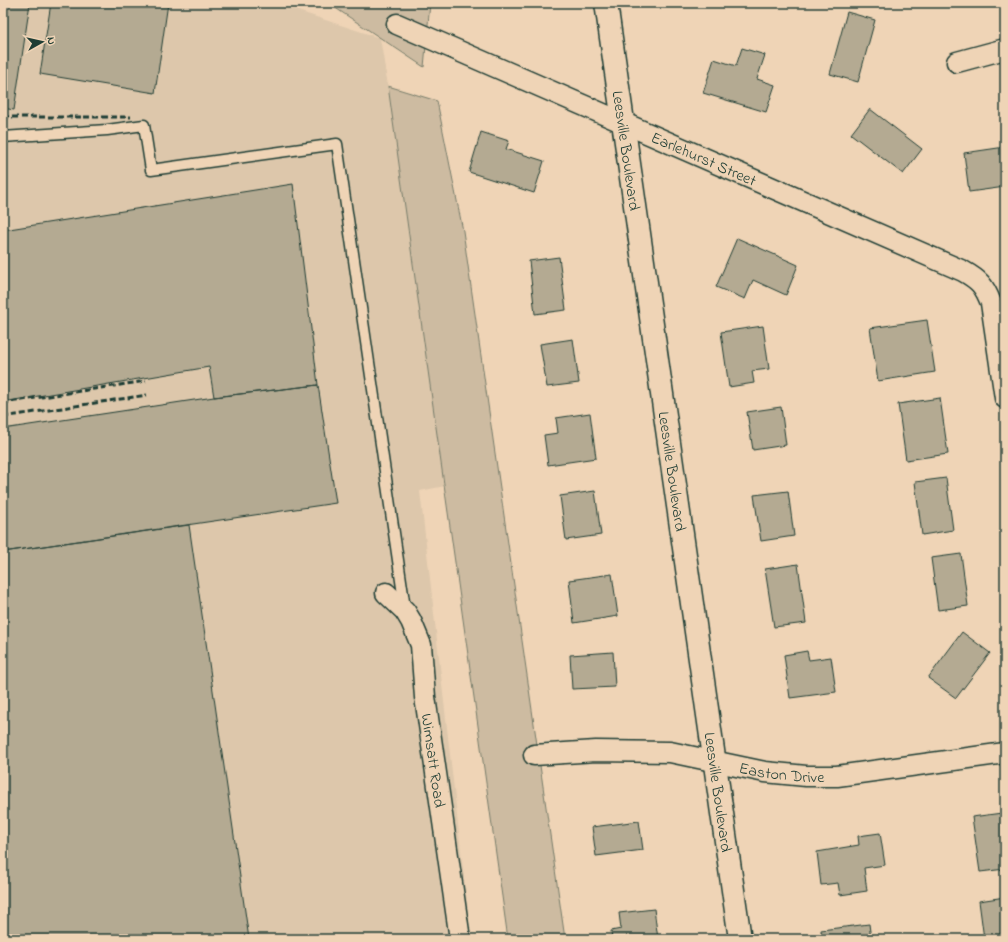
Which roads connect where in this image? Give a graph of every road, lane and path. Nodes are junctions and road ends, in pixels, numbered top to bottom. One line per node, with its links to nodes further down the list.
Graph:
1 (606, 3): 5 (street, Leesville Boulevard)
2 (397, 24): 5 (street, Earlehurst Street)
3 (1005, 49): 4 (street)
4 (957, 62)
5 (623, 123): 7 (street, Earlehurst Street); 12 (street, Leesville Boulevard)
6 (3, 137): 9 (lane)
7 (1005, 398)
8 (386, 593): 9 (street, Wimsatt Road)
9 (405, 611): 13 (street, Wimsatt Road)
10 (1005, 753): 12 (street, Easton Drive)
11 (534, 755): 12 (street, Easton Drive)
12 (714, 761): 14 (street, Leesville Boulevard)
13 (460, 939)
14 (740, 939)

